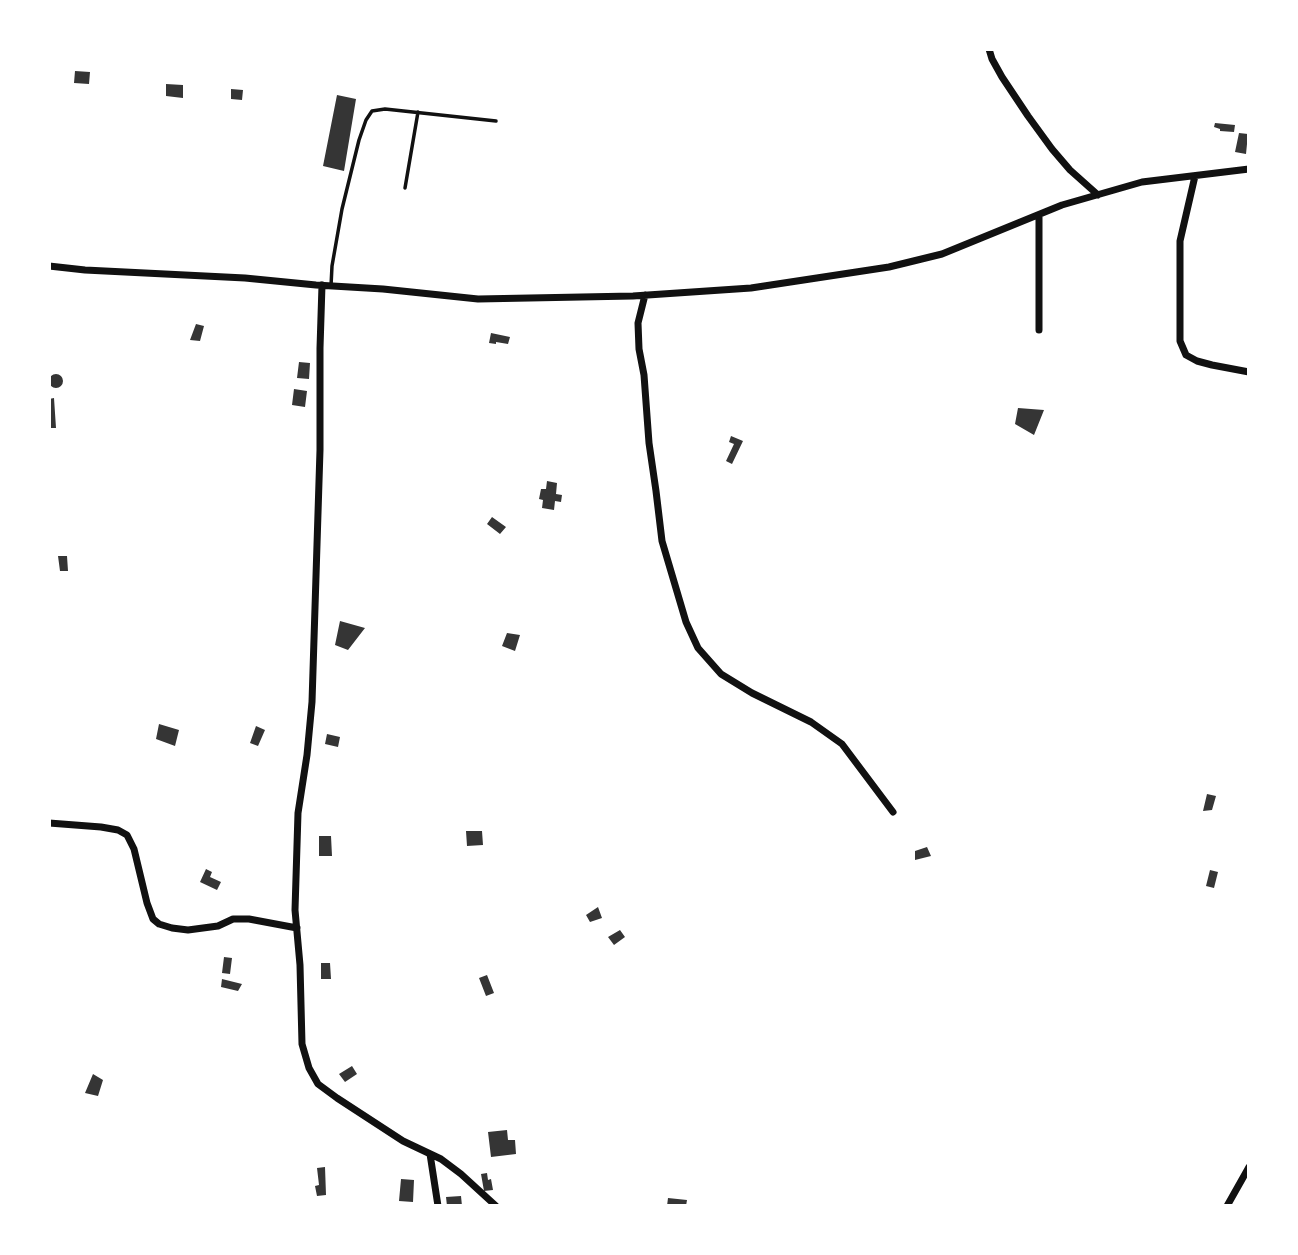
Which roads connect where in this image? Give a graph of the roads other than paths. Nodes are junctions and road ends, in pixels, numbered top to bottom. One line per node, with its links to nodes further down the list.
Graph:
1 (989, 49): 7 (street)
2 (418, 112): 3 (lane); 6 (lane); 10 (lane)
3 (496, 121)
4 (1249, 169): 5 (street)
5 (1195, 176): 7 (street); 13 (street)
6 (405, 188)
7 (1098, 195): 8 (street)
8 (1039, 215): 11 (street); 12 (street)
9 (49, 266): 10 (street)
10 (327, 286): 11 (street); 16 (street)
11 (645, 295): 14 (street)
12 (1039, 330)
13 (1249, 372)
14 (893, 812)
15 (49, 823): 16 (street)
16 (297, 928): 17 (street)
17 (430, 1154): 19 (street); 20 (street)
18 (1249, 1167): 21 (street)
19 (438, 1206)
20 (496, 1206)
21 (1227, 1206)

